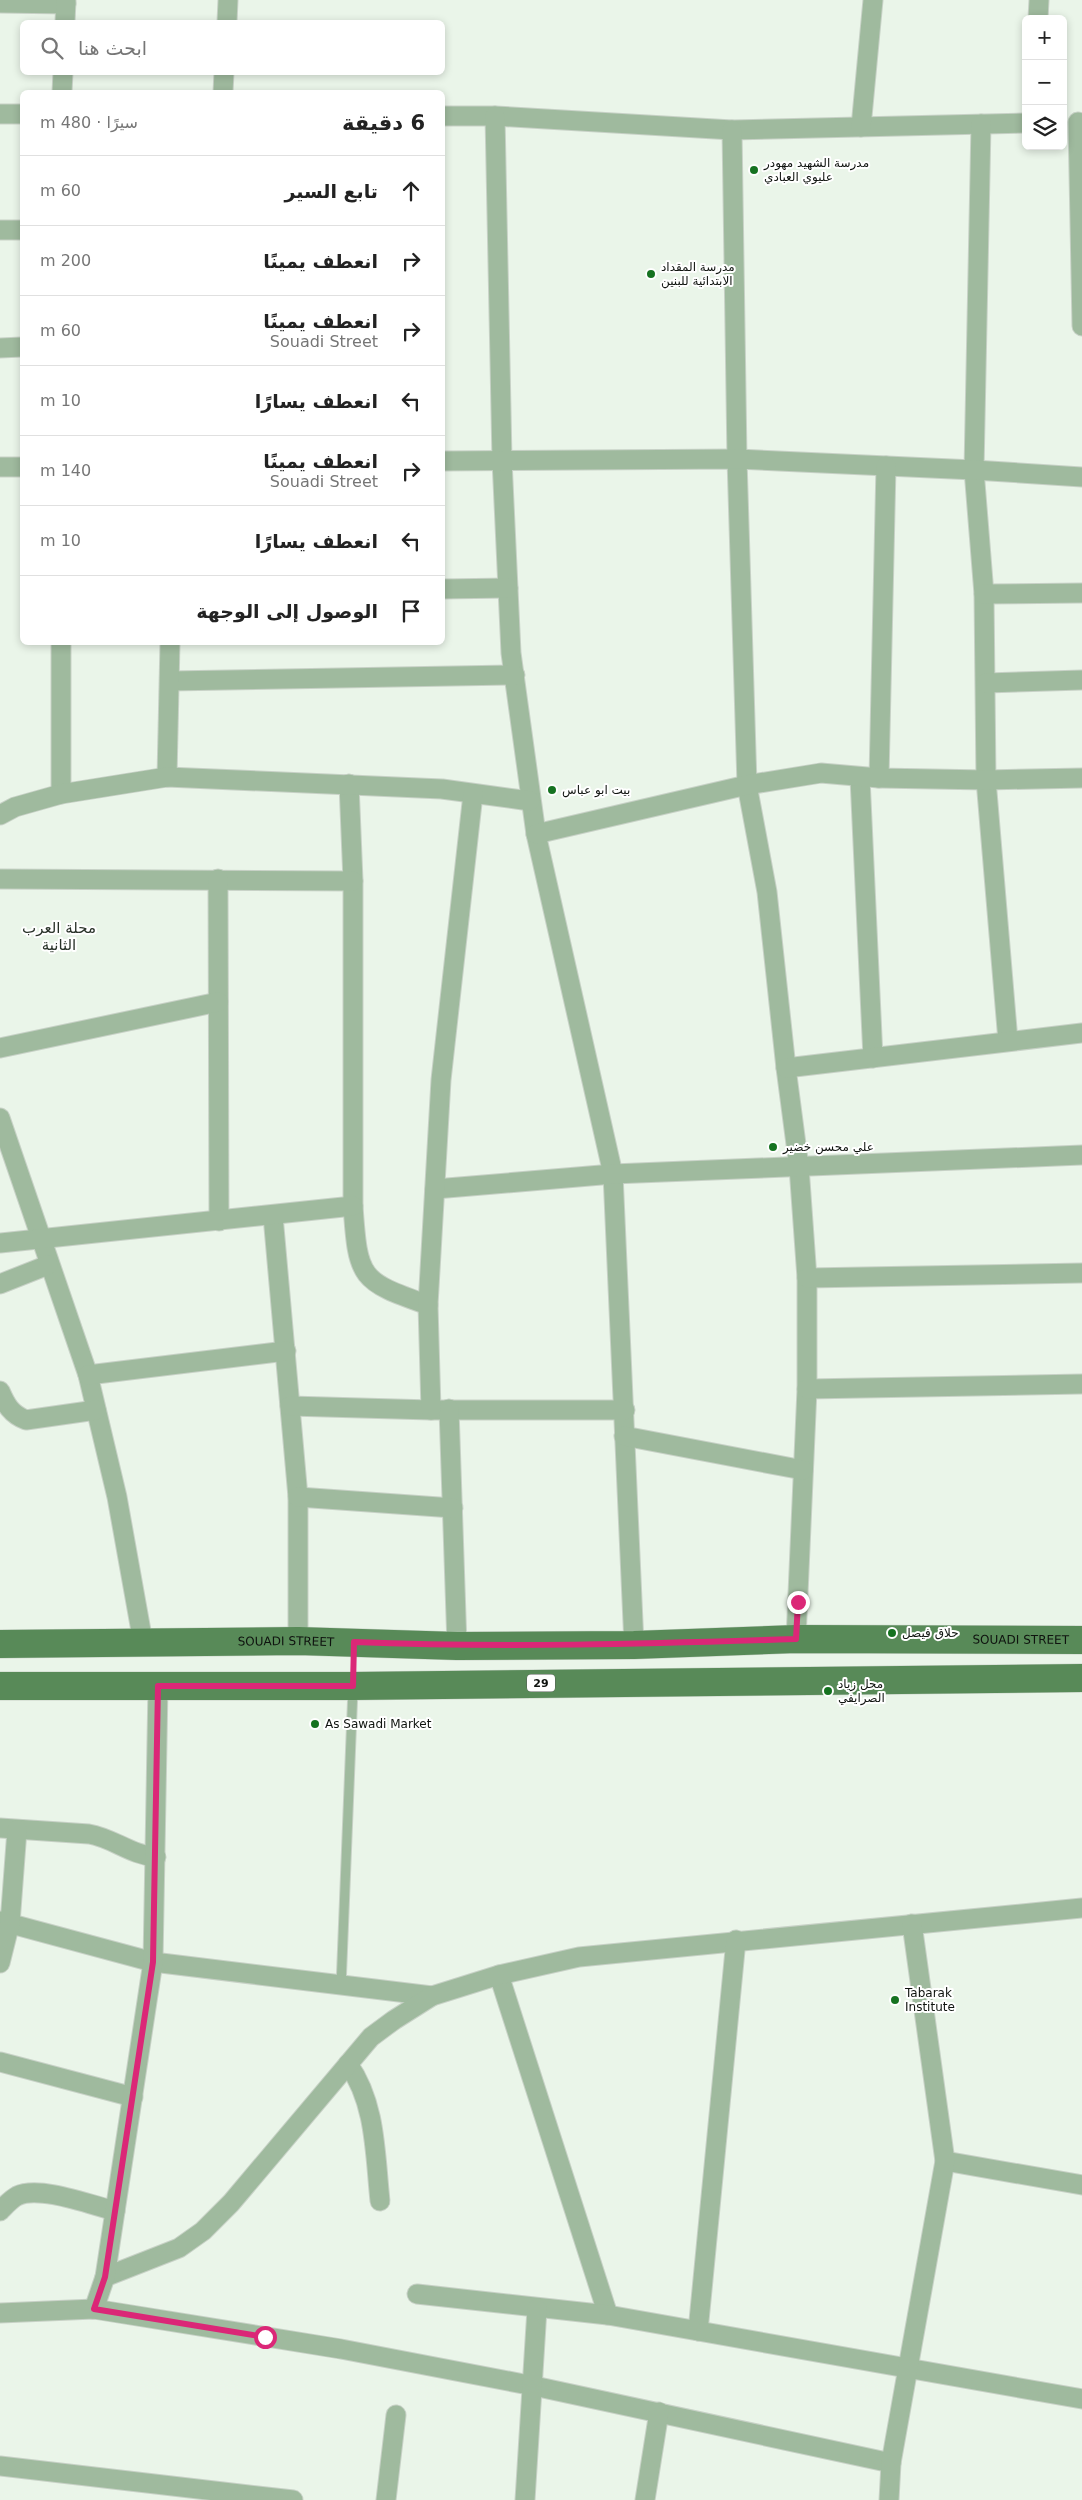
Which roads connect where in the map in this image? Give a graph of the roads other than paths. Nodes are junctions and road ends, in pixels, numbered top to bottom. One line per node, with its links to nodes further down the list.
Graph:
1 (228, 0): 7 (street)
2 (873, 0): 19 (street)
3 (1039, 0): 6 (street)
4 (0, 3): 5 (street)
5 (66, 9)
6 (1038, 15)
7 (227, 20)
8 (63, 75): 10 (street)
9 (224, 75): 11 (street)
10 (62, 90)
11 (223, 90)
12 (0, 114): 13 (street)
13 (20, 114)
14 (445, 116): 15 (street)
15 (495, 116): 20 (street); 27 (street)
16 (1075, 122): 23 (street)
17 (1022, 123): 18 (street)
18 (981, 124): 19 (street); 32 (street)
19 (862, 127): 20 (street)
20 (732, 130): 26 (street)
21 (0, 230): 22 (street)
22 (20, 230)
23 (1082, 326)
24 (20, 347): 25 (street)
25 (0, 348)
26 (737, 459): 27 (street); 29 (street); 49 (street)
27 (502, 460): 28 (street); 34 (street)
28 (445, 461)
29 (886, 466): 32 (street); 45 (street)
30 (0, 467): 31 (street)
31 (20, 467)
32 (974, 470): 33 (street); 37 (street)
33 (1082, 477)
34 (508, 588): 35 (street); 40 (street)
35 (445, 589)
36 (1082, 593): 37 (street)
37 (984, 594): 43 (street)
38 (61, 645): 50 (street)
39 (170, 645): 42 (street)
40 (515, 675): 42 (street); 52 (street)
41 (1082, 680): 43 (street)
42 (170, 681): 44 (street)
43 (986, 682): 47 (street)
44 (167, 777): 48 (street); 50 (street)
45 (869, 778): 47 (street); 49 (street); 62 (street)
46 (1082, 778): 47 (street)
47 (986, 780): 60 (street)
48 (348, 784): 51 (street); 57 (street)
49 (747, 785): 54 (street); 63 (street)
50 (61, 794): 53 (street)
51 (473, 794): 52 (street); 68 (street)
52 (530, 801): 54 (street)
53 (0, 815)
54 (536, 834): 67 (street)
55 (0, 879): 56 (street)
56 (218, 879): 57 (street); 58 (street)
57 (353, 881): 69 (street)
58 (218, 1002): 61 (street); 71 (street)
59 (1082, 1033): 60 (street)
60 (1008, 1042): 62 (street)
61 (0, 1048)
62 (873, 1058): 63 (street)
63 (786, 1068): 66 (street)
64 (0, 1118): 72 (street)
65 (1082, 1155): 66 (street)
66 (799, 1167): 67 (street); 76 (street)
67 (613, 1174): 68 (street); 88 (street)
68 (435, 1189): 78 (street)
69 (353, 1206): 70 (street); 78 (street)
70 (273, 1216): 71 (street); 79 (street)
71 (219, 1221): 72 (street)
72 (40, 1240): 73 (street); 74 (street)
73 (0, 1243)
74 (48, 1265): 77 (street); 80 (street)
75 (1082, 1273): 76 (street)
76 (807, 1278): 82 (street)
77 (0, 1284)
78 (428, 1305): 87 (street)
79 (286, 1351): 80 (street); 84 (street)
80 (88, 1376): 86 (street)
81 (1082, 1384): 82 (street)
82 (807, 1389): 90 (street)
83 (0, 1391): 86 (street)
84 (290, 1406): 87 (street); 91 (street)
85 (449, 1409): 87 (street); 88 (street); 92 (street)
86 (96, 1410): 96 (street)
87 (431, 1410)
88 (625, 1410): 89 (street)
89 (624, 1436): 90 (street); 99 (street)
90 (804, 1470): 93 (street)
91 (298, 1497): 92 (street); 95 (street)
92 (453, 1508): 100 (street)
93 (796, 1639): 94 (main road, SOUADI STREET); 99 (main road, SOUADI STREET)
94 (1082, 1640)
95 (298, 1641): 96 (main road, SOUADI STREET); 97 (main road, SOUADI STREET)
96 (144, 1642): 98 (main road, SOUADI STREET)
97 (354, 1642): 100 (main road, SOUADI STREET); 104 (main road)
98 (0, 1644)
99 (634, 1645): 100 (main road, SOUADI STREET)
100 (457, 1646)
101 (1082, 1678): 104 (main road, 29)
102 (0, 1686): 103 (main road, 29)
103 (158, 1686): 104 (main road, 29); 106 (street)
104 (353, 1686): 114 (lane)
105 (9, 1829): 106 (street); 108 (street)
106 (156, 1857): 111 (street)
107 (1082, 1908): 109 (street)
108 (5, 1922): 111 (street); 112 (street)
109 (912, 1924): 110 (street); 119 (street)
110 (736, 1940): 113 (street); 130 (street)
111 (153, 1962): 114 (street); 118 (street)
112 (0, 1963)
113 (500, 1975): 115 (street); 129 (street)
114 (341, 1986): 115 (street)
115 (432, 1996): 117 (street)
116 (0, 2062): 118 (street)
117 (348, 2064): 121 (street); 124 (street)
118 (134, 2097): 123 (street)
119 (945, 2161): 120 (street); 131 (street)
120 (1082, 2185)
121 (380, 2201)
122 (0, 2211): 123 (street)
123 (115, 2211): 124 (street)
124 (105, 2277): 127 (street)
125 (417, 2294): 126 (street)
126 (537, 2308): 129 (street); 132 (street)
127 (94, 2309): 128 (street); 132 (street)
128 (0, 2313)
129 (608, 2315): 130 (street)
130 (698, 2331): 131 (street)
131 (908, 2367): 133 (street); 136 (street)
132 (534, 2386): 134 (street); 141 (street)
133 (1082, 2399)
134 (659, 2412): 136 (street); 142 (street)
135 (396, 2415): 140 (street)
136 (891, 2463): 143 (street)
137 (0, 2466): 138 (street)
138 (196, 2494): 139 (street)
139 (293, 2500)
140 (386, 2500)
141 (526, 2500)
142 (645, 2500)
143 (890, 2500)

